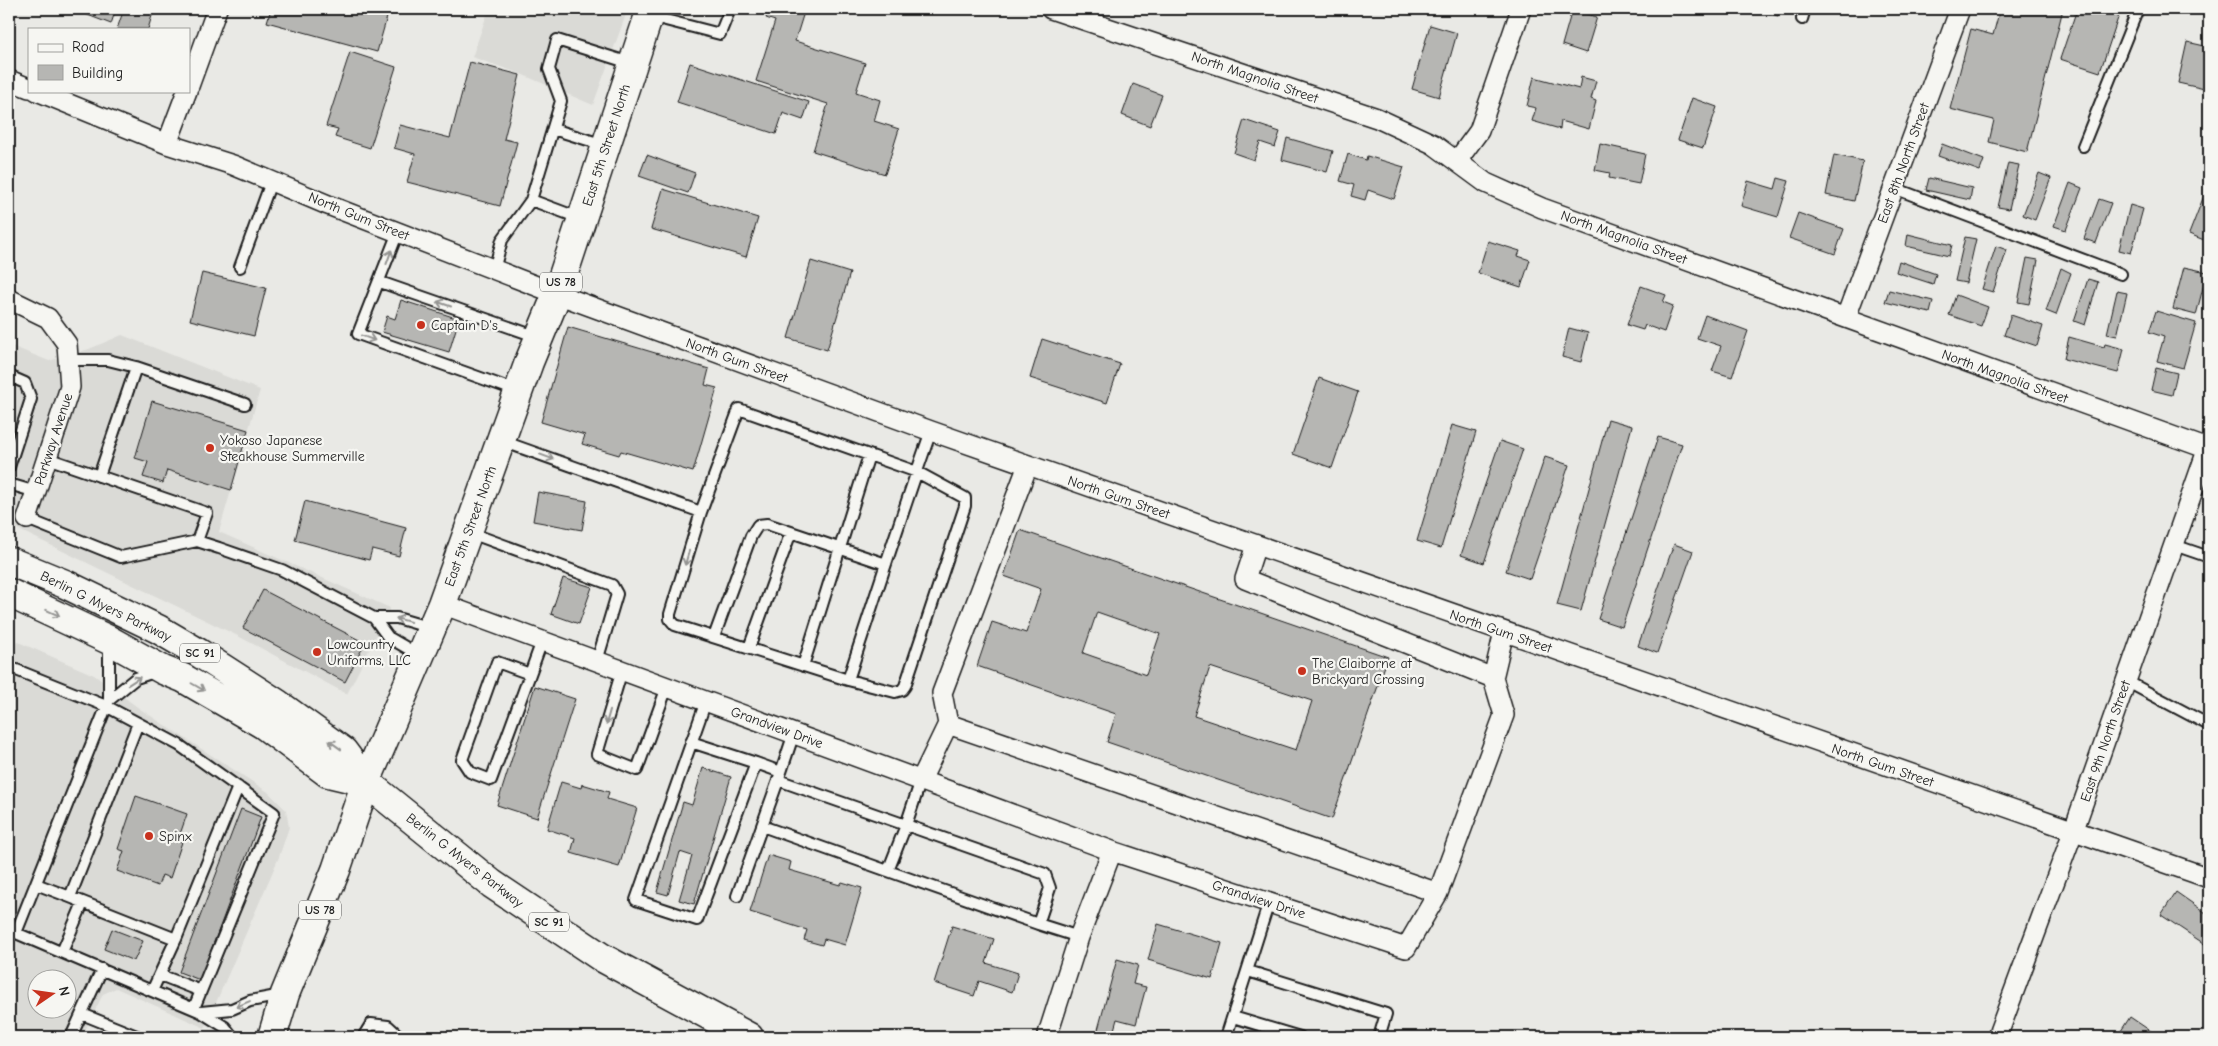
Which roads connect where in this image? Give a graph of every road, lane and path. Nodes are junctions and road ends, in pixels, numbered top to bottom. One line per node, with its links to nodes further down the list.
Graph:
1 (217, 9): 11 (street)
2 (730, 9): 7 (lane)
3 (1051, 9): 8 (street, North Magnolia Street)
4 (1521, 9): 19 (street)
5 (1960, 9): 21 (street, East 8th North Street)
6 (2138, 9): 18 (lane)
7 (650, 12): 9 (main road, East 5th Street North / US 78)
8 (1103, 17): 19 (street, North Magnolia Street)
9 (634, 64): 15 (lane); 17 (main road, East 5th Street North / US 78)
10 (9, 80): 12 (street)
11 (190, 83)
12 (28, 88)
13 (39, 92): 16 (street, North Gum Street)
14 (187, 92): 16 (street)
15 (552, 129): 17 (lane); 22 (lane)
16 (168, 144): 20 (street, North Gum Street)
17 (606, 145): 23 (main road, East 5th Street North / US 78)
18 (2083, 146)
19 (1456, 161): 31 (street, North Magnolia Street)
20 (271, 182): 24 (street, North Gum Street); 25 (lane)
21 (1894, 188): 27 (lane); 31 (street, East 8th North Street)
22 (532, 200): 23 (lane); 26 (lane)
23 (582, 219): 29 (main road, East 5th Street North / US 78)
24 (398, 232): 26 (street, North Gum Street); 28 (lane, one-way to 24)
25 (240, 267)
26 (494, 270): 29 (street, North Gum Street)
27 (2121, 274)
28 (380, 282): 32 (lane, one-way to 28); 36 (lane, one-way to 36)
29 (557, 294): 32 (main road, East 5th Street North / US 78); 38 (street, North Gum Street)
30 (9, 299): 33 (street, Parkway Avenue)
31 (1846, 318): 40 (street, North Magnolia Street)
32 (539, 337): 36 (main road, East 5th Street North / US 78)
33 (68, 360): 34 (lane); 42 (street, Parkway Avenue)
34 (136, 367): 37 (lane); 46 (lane)
35 (9, 376): 44 (lane)
36 (518, 391): 39 (main road, East 5th Street North / US 78)
37 (245, 404)
38 (931, 431): 43 (street, North Gum Street); 45 (lane)
39 (501, 441): 49 (lane, one-way to 49); 51 (main road, East 5th Street North / US 78)
40 (2209, 448): 55 (street, East 9th North Street)
41 (869, 455): 45 (lane); 49 (lane); 56 (lane)
42 (47, 458): 46 (lane); 48 (street, Parkway Avenue)
43 (1028, 465): 54 (street, North Gum Street); 82 (street)
44 (9, 467)
45 (917, 472): 59 (lane); 76 (lane)
46 (98, 476): 53 (lane)
47 (9, 484): 48 (lane)
48 (36, 492): 50 (street, Parkway Avenue)
49 (700, 512): 64 (lane, one-way to 64)
50 (27, 519): 53 (lane)
51 (468, 532): 61 (main road, East 5th Street North / US 78); 69 (lane)
52 (791, 532): 56 (lane); 64 (lane); 67 (lane)
53 (197, 541): 62 (lane)
54 (1256, 545): 63 (street, North Gum Street); 75 (street)
55 (2174, 545): 57 (lane); 77 (street, East 9th North Street)
56 (840, 548): 59 (lane); 70 (lane)
57 (2209, 557)
58 (9, 561): 89 (main road, Berlin G Myers Parkway / SC 91, one-way to 58)
59 (886, 564): 76 (lane)
60 (9, 593): 65 (main road, Berlin G Myers Parkway / SC 91, one-way to 65)
61 (437, 616): 62 (lane, one-way to 62); 66 (street, Grandview Drive); 68 (main road, East 5th Street North / US 78)
62 (374, 618): 68 (lane)
63 (1504, 632): 75 (street); 93 (street, North Gum Street)
64 (714, 637): 67 (lane)
65 (109, 640): 72 (main road, Berlin G Myers Parkway / SC 91); 80 (lane)
66 (542, 641): 69 (street, Grandview Drive); 74 (lane)
67 (749, 648): 70 (lane)
68 (420, 656): 89 (main road, East 5th Street North / US 78)
69 (597, 661): 73 (street, Grandview Drive)
70 (803, 666): 76 (lane)
71 (9, 667): 80 (lane)
72 (163, 670): 80 (lane, one-way to 72); 89 (main road, Berlin G Myers Parkway / SC 91, one-way to 89)
73 (622, 670): 78 (street, Grandview Drive); 78 (lane, one-way to 78)
74 (530, 674): 74 (lane)
75 (1493, 678): 98 (street)
76 (848, 680)
77 (2126, 681): 83 (lane); 93 (street, East 9th North Street)
78 (667, 687): 79 (street, Grandview Drive)
79 (706, 701): 84 (street, Grandview Drive); 85 (lane)
80 (108, 703): 81 (lane); 97 (lane)
81 (138, 723): 90 (lane); 100 (lane)
82 (948, 724): 88 (street); 98 (street)
83 (2209, 725)
84 (794, 733): 87 (lane); 88 (street, Grandview Drive)
85 (692, 742): 86 (lane); 86 (lane)
86 (756, 764): 87 (lane)
87 (779, 776): 91 (lane); 92 (lane)
88 (921, 780): 91 (lane); 94 (street, Grandview Drive)
89 (366, 782): 112 (main road, East 5th Street North / US 78); 122 (main road, Berlin G Myers Parkway / SC 91)
90 (238, 788): 105 (lane); 111 (lane)
91 (906, 825): 95 (lane); 103 (lane)
92 (762, 826): 95 (lane); 99 (lane)
93 (2073, 832): 96 (street, North Gum Street); 127 (street, East 9th North Street)
94 (1112, 851): 101 (street, Grandview Drive); 104 (street)
95 (888, 871): 103 (lane)
96 (2209, 878)
97 (36, 884): 100 (lane); 106 (lane)
98 (1438, 893): 101 (street, Grandview Drive)
99 (737, 896)
100 (70, 898): 102 (lane)
101 (1269, 902): 108 (lane)
102 (83, 903): 105 (lane); 106 (lane)
103 (1038, 924): 104 (lane)
104 (1079, 937): 123 (street)
105 (176, 939): 109 (lane)
106 (62, 952): 107 (lane)
107 (102, 969): 110 (lane); 114 (lane)
108 (1248, 971): 115 (lane); 126 (lane)
109 (160, 975): 110 (lane); 111 (lane)
110 (152, 991): 113 (lane)
111 (201, 991): 113 (lane)
112 (285, 994): 113 (lane, one-way to 113); 119 (main road, East 5th Street North / US 78)
113 (197, 1010): 118 (lane)
114 (82, 1014): 116 (lane); 117 (lane)
115 (1233, 1017): 124 (lane); 125 (lane)
116 (72, 1037)
117 (139, 1037)
118 (233, 1037)
119 (272, 1037)
120 (364, 1037): 121 (lane)
121 (400, 1037)
122 (749, 1037)
123 (1047, 1037)
124 (1226, 1037)
125 (1300, 1037)
126 (1379, 1037)
127 (1997, 1037)

